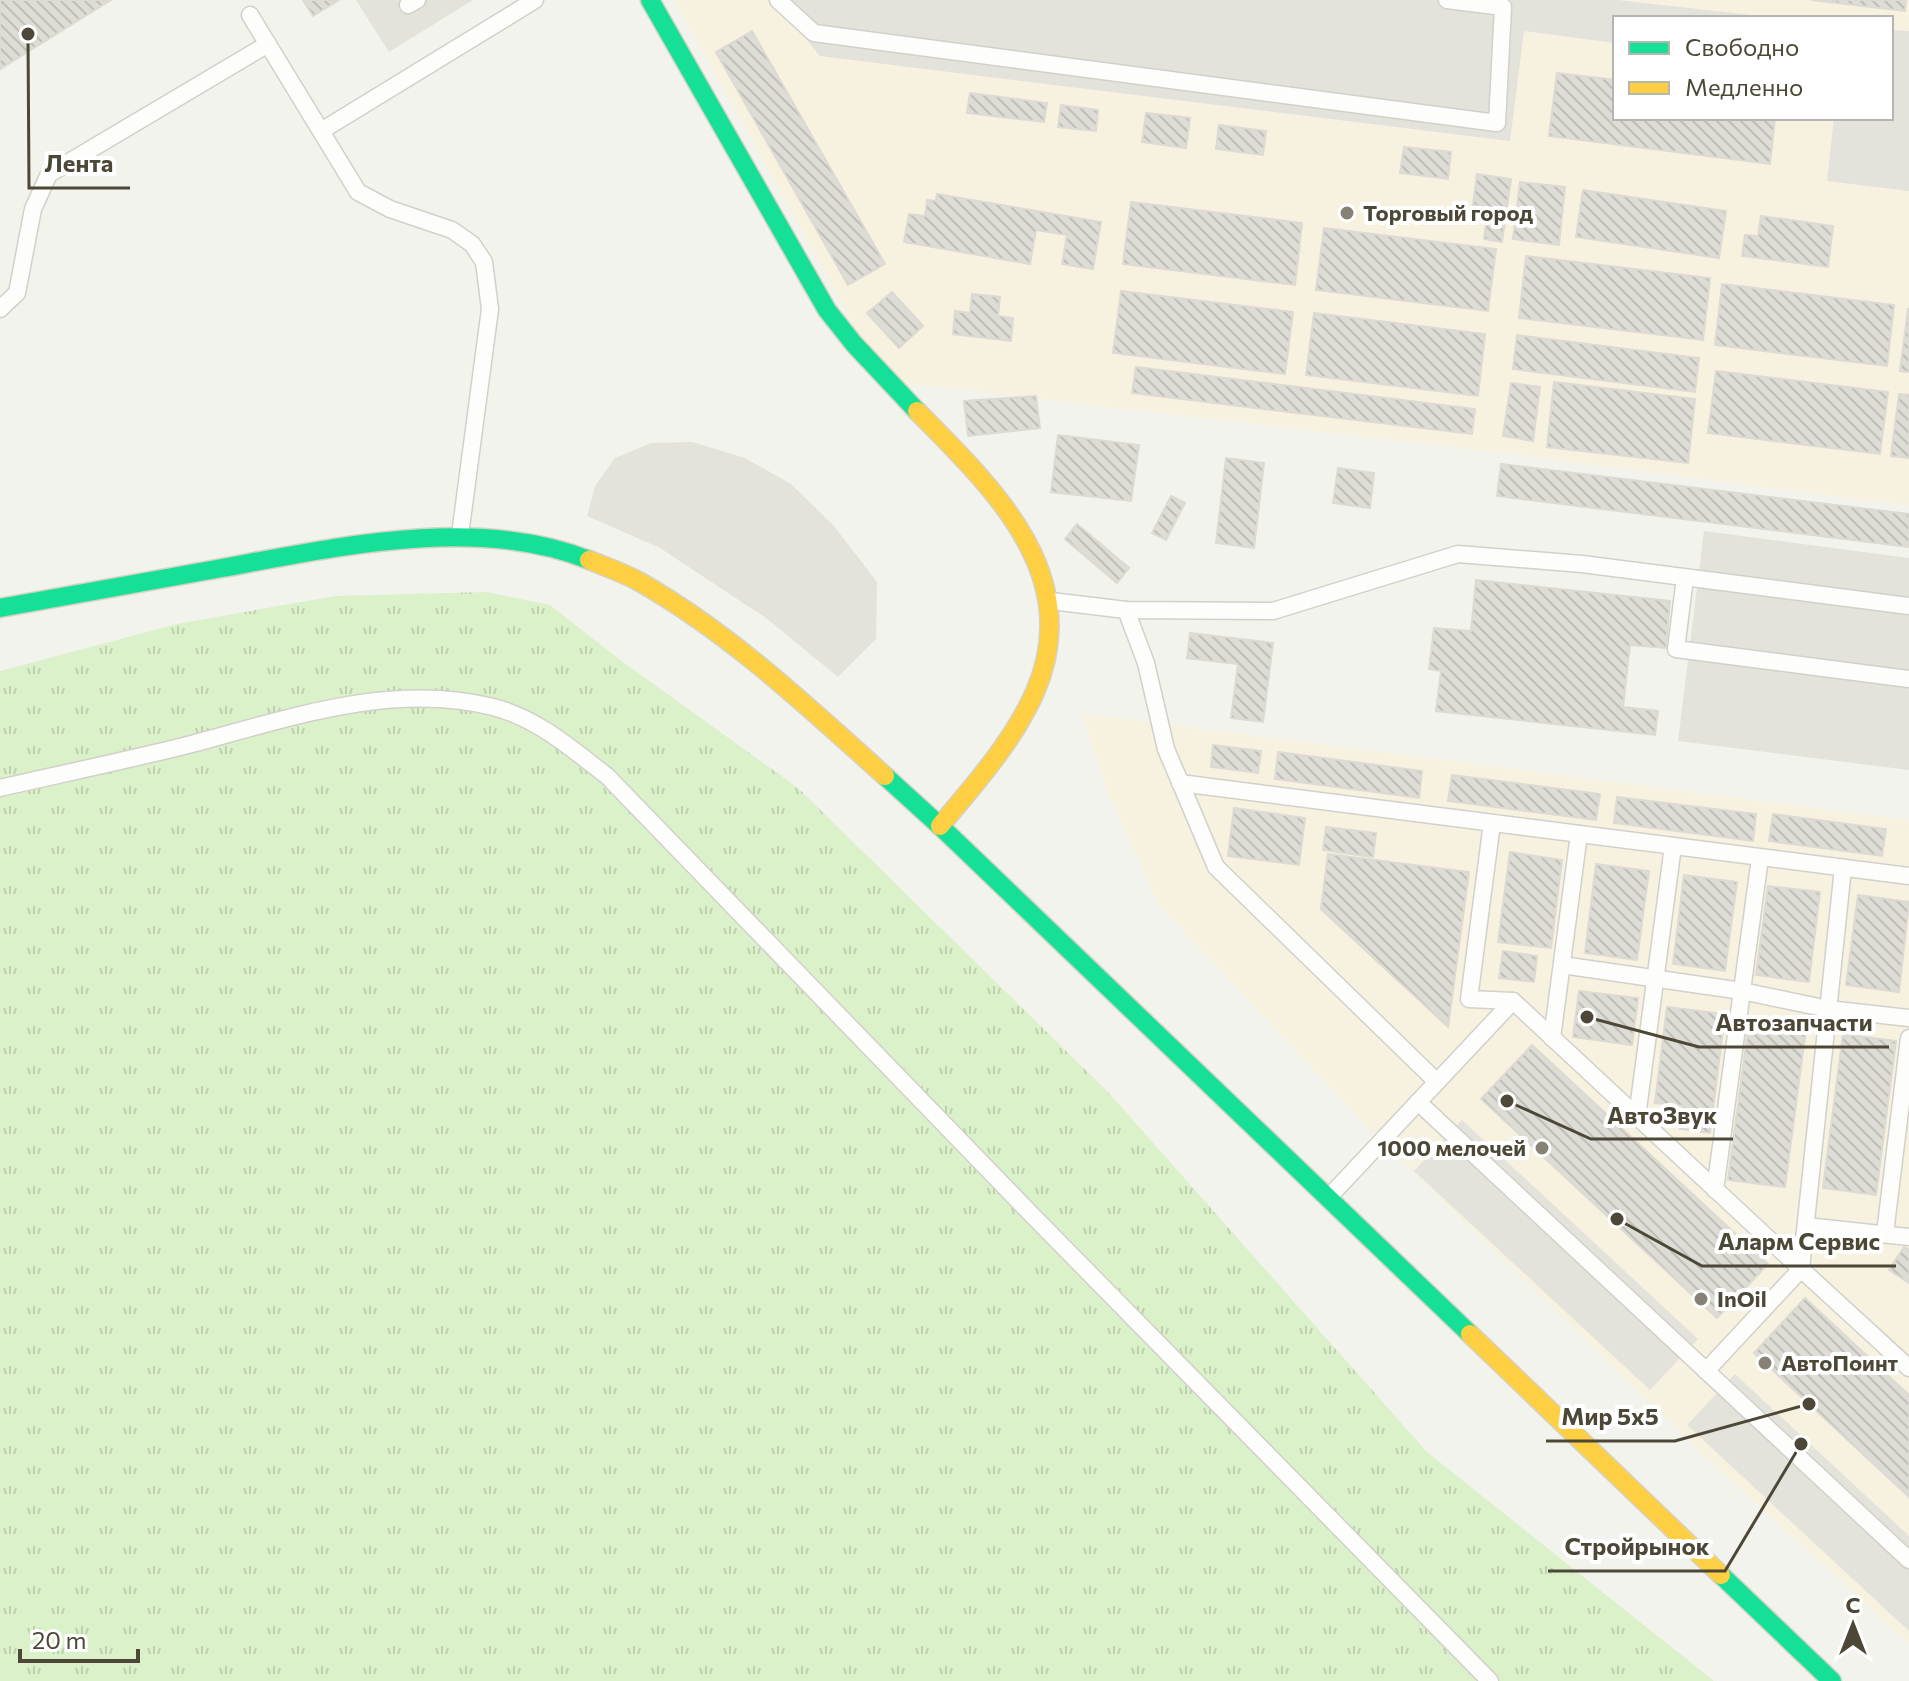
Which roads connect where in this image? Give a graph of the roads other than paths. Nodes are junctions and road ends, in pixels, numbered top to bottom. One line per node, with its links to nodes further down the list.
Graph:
1 (535, 0): 7 (lane)
2 (650, 0): 11 (main road)
3 (778, 0): 4 (lane)
4 (1447, 0)
5 (250, 15): 6 (lane)
6 (268, 44): 7 (lane); 8 (lane)
7 (321, 131): 9 (lane)
8 (0, 309)
9 (460, 537): 13 (main road); 19 (main road)
10 (1685, 578): 12 (lane); 14 (lane); 15 (lane)
11 (1050, 601): 14 (lane); 19 (main road)
12 (1909, 606)
13 (0, 608)
14 (1126, 610): 16 (lane)
15 (1909, 679)
16 (1180, 783): 18 (lane); 33 (lane)
17 (0, 788): 45 (lane)
18 (1492, 823): 20 (lane); 28 (lane)
19 (940, 826): 37 (main road)
20 (1579, 834): 21 (lane); 25 (lane)
21 (1673, 846): 22 (lane); 26 (lane)
22 (1760, 858): 23 (lane); 27 (lane)
23 (1843, 868): 24 (lane); 29 (lane)
24 (1909, 876)
25 (1562, 965): 26 (lane); 31 (lane)
26 (1655, 978): 27 (lane); 35 (lane)
27 (1742, 991): 29 (lane); 36 (lane)
28 (1513, 1001): 31 (lane); 33 (lane)
29 (1828, 1009): 30 (lane); 38 (lane)
30 (1909, 1018)
31 (1552, 1038): 35 (lane)
32 (1909, 1038): 39 (lane)
33 (1437, 1082): 34 (lane)
34 (1418, 1102): 37 (lane); 43 (lane)
35 (1637, 1117): 36 (lane)
36 (1715, 1190): 41 (lane)
37 (1328, 1198): 46 (main road)
38 (1806, 1226): 39 (lane); 41 (lane)
39 (1885, 1233): 40 (lane)
40 (1909, 1237)
41 (1801, 1269): 42 (lane); 43 (lane)
42 (1909, 1368)
43 (1706, 1371): 44 (lane)
44 (1909, 1560)
45 (1490, 1681)
46 (1832, 1681)

